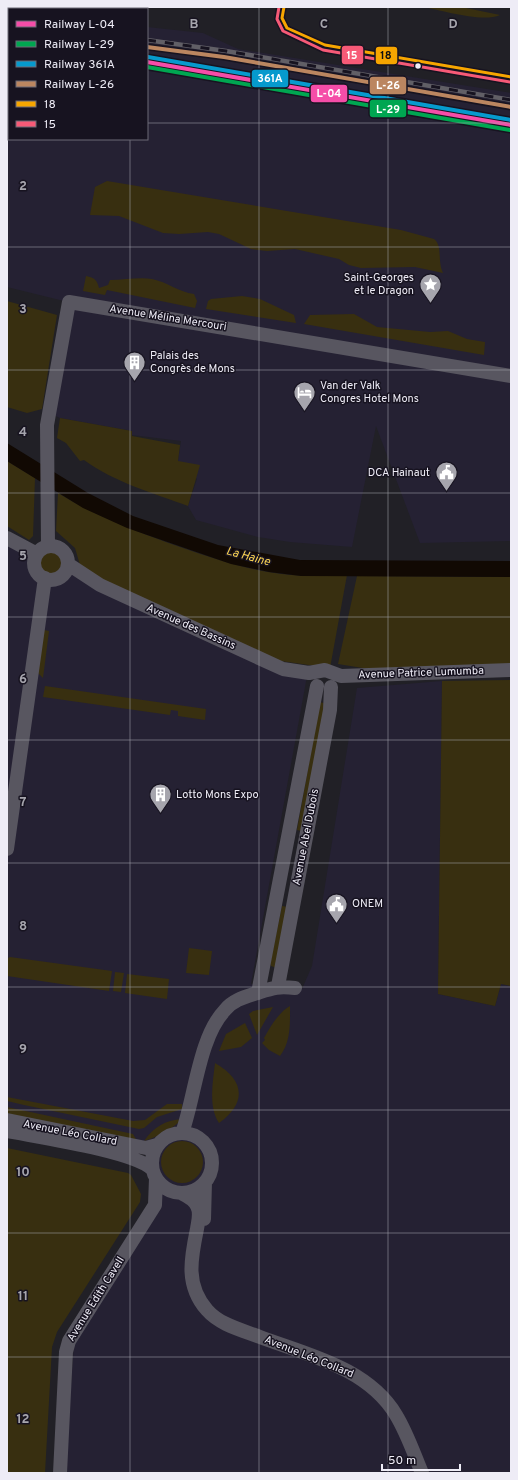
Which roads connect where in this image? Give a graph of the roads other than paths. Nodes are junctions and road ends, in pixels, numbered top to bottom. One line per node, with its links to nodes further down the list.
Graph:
1 (511, 376): 3 (street, Avenue Mélina Mercouri)
2 (7, 538): 4 (street)
3 (48, 546): 4 (street); 5 (street)
4 (37, 554): 6 (street)
5 (66, 569): 6 (street); 9 (street, Avenue des Bassins)
6 (45, 578): 10 (street)
7 (511, 670): 9 (street, Avenue Patrice Lumumba)
8 (511, 675): 9 (street, Avenue Patrice Lumumba)
9 (323, 682): 11 (street, Avenue Abel Dubois); 13 (street, Avenue Abel Dubois)
10 (7, 849)
11 (278, 986): 12 (street); 13 (street)
12 (295, 988)
13 (258, 993): 16 (street)
14 (7, 1120): 17 (street, Avenue Léo Collard)
15 (7, 1132): 18 (street, Avenue Léo Collard)
16 (182, 1133): 17 (street); 19 (street)
17 (157, 1145): 18 (street)
18 (154, 1174): 20 (street); 21 (street)
19 (205, 1182): 20 (street); 22 (street, Avenue Léo Collard)
20 (178, 1192): 21 (street, Avenue Edith Cavell); 22 (street, Avenue Léo Collard)
21 (155, 1205): 23 (street, Avenue Edith Cavell)
22 (240, 1330): 24 (street, Avenue Léo Collard)
23 (60, 1473)
24 (422, 1473)

